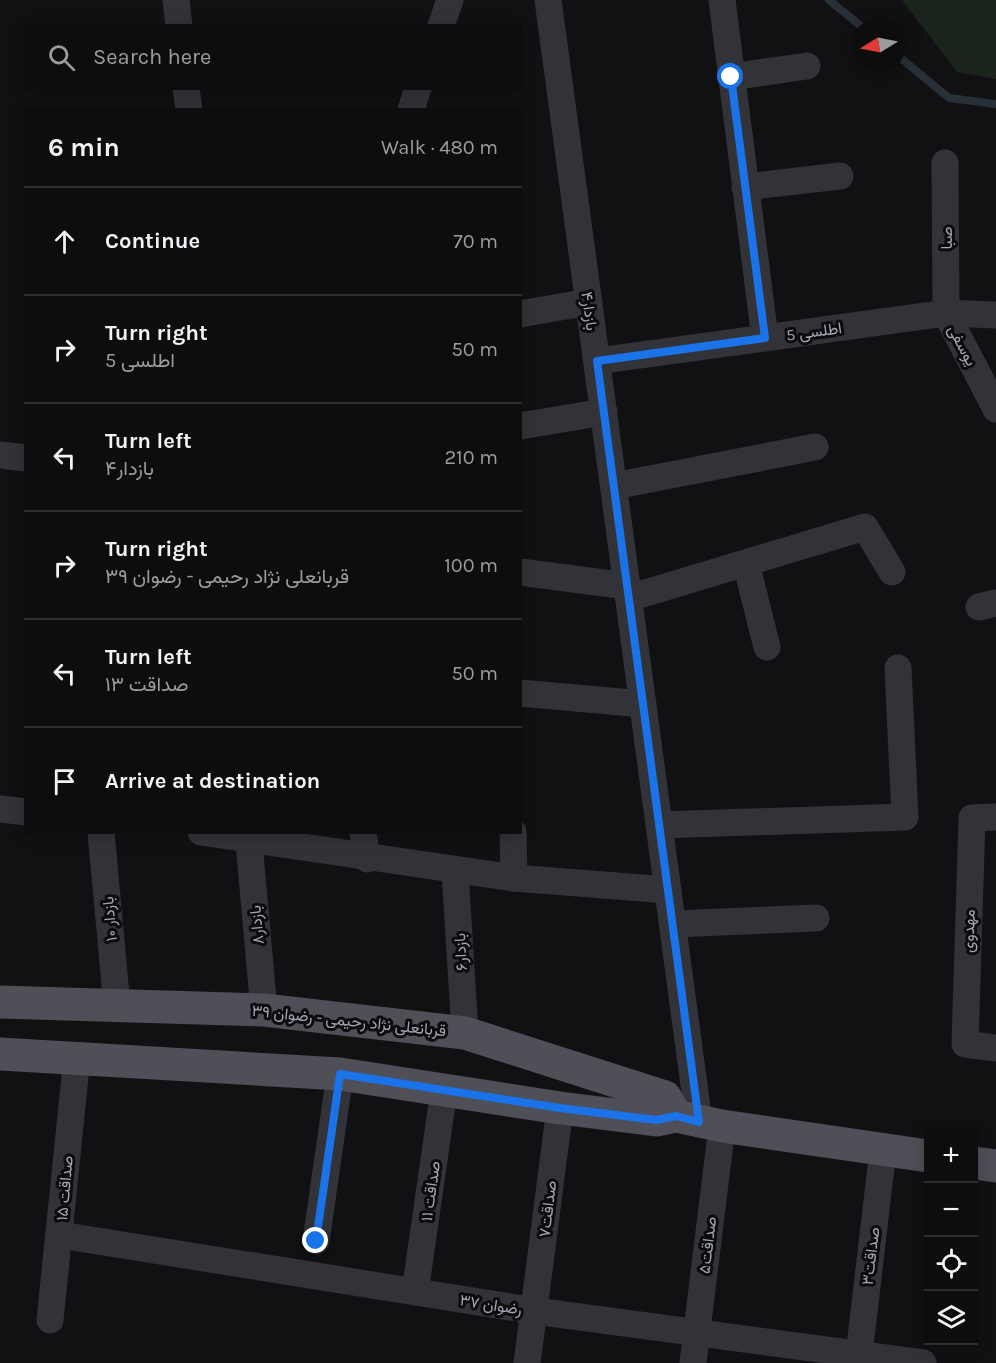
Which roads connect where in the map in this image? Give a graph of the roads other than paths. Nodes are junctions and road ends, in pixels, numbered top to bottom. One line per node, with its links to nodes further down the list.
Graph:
1 (176, 0): 5 (street)
2 (450, 0): 6 (street)
3 (548, 0): 16 (street, بازدار۴)
4 (722, 0): 8 (street)
5 (179, 24)
6 (442, 24)
7 (807, 66): 8 (street)
8 (731, 77): 15 (street)
9 (186, 90): 11 (street)
10 (417, 90): 12 (street)
11 (189, 108)
12 (412, 108)
13 (945, 163): 18 (street, صبا)
14 (840, 176): 15 (street)
15 (745, 187): 20 (street)
16 (589, 302): 17 (street); 21 (street, بازدار۴)
17 (522, 314)
18 (946, 314): 19 (street, اطلسی 5); 20 (street, اطلسی 5); 22 (street, یوسفی)
19 (996, 315)
20 (765, 338): 21 (street, اطلسی 5)
21 (597, 361): 23 (street, بازدار۴)
22 (996, 409)
23 (604, 412): 24 (street); 28 (street, بازدار۴)
24 (522, 426)
25 (815, 447): 28 (street)
26 (0, 455): 27 (street)
27 (24, 458)
28 (614, 486): 32 (street, بازدار۴)
29 (746, 563): 31 (street); 32 (street); 33 (street)
30 (522, 572): 32 (street)
31 (892, 572)
32 (628, 592): 36 (street, بازدار۴)
33 (767, 647)
34 (898, 668): 40 (street)
35 (522, 693): 36 (street)
36 (643, 704): 40 (street, بازدار۴)
37 (0, 809): 38 (street)
38 (24, 812)
39 (984, 818): 55 (street, مهدوی)
40 (660, 825): 48 (street, بازدار۴)
41 (101, 834): 52 (street, بازدار ۱۰)
42 (224, 834): 44 (street)
43 (513, 834): 47 (street)
44 (248, 836): 45 (street); 53 (street, بازدار۸)
45 (365, 846): 46 (street)
46 (455, 871): 47 (street); 54 (street, بازدار۶)
47 (514, 879): 48 (street)
48 (668, 890): 50 (street, بازدار۴)
49 (816, 918): 50 (street)
50 (673, 924): 61 (street, بازدار۴)
51 (0, 1002): 52 (main road, قربانعلی نژاد رحیمی - رضوان ۳۹)
52 (117, 1006): 53 (main road, قربانعلی نژاد رحیمی - رضوان ۳۹)
53 (264, 1010): 54 (main road, قربانعلی نژاد رحیمی - رضوان ۳۹)
54 (465, 1033): 61 (main road, قربانعلی نژاد رحیمی - رضوان ۳۹)
55 (996, 1048)
56 (0, 1054): 57 (main road)
57 (77, 1056): 58 (main road); 66 (street, صداقت ۱۵)
58 (340, 1074): 59 (main road); 67 (street)
59 (444, 1090): 60 (main road); 68 (street, صداقت ۱۱)
60 (560, 1108): 61 (main road); 69 (street, صداقت۷)
61 (699, 1121): 62 (main road); 71 (street, صداقت۵)
62 (883, 1150): 63 (main road); 72 (street, صداقت۳)
63 (924, 1155)
64 (978, 1164): 65 (main road)
65 (996, 1166)
66 (60, 1235): 68 (street, رضوان ۳۷); 70 (street, صداقت ۱۵)
67 (316, 1241)
68 (416, 1292): 69 (street, رضوان ۳۷)
69 (535, 1311): 71 (street, رضوان ۳۷); 73 (street, صداقت۷)
70 (50, 1320)
71 (696, 1332): 72 (street, رضوان ۳۷); 74 (street, صداقت۵)
72 (858, 1359): 75 (street, رضوان ۳۷)
73 (527, 1363)
74 (693, 1363)
75 (923, 1363)

